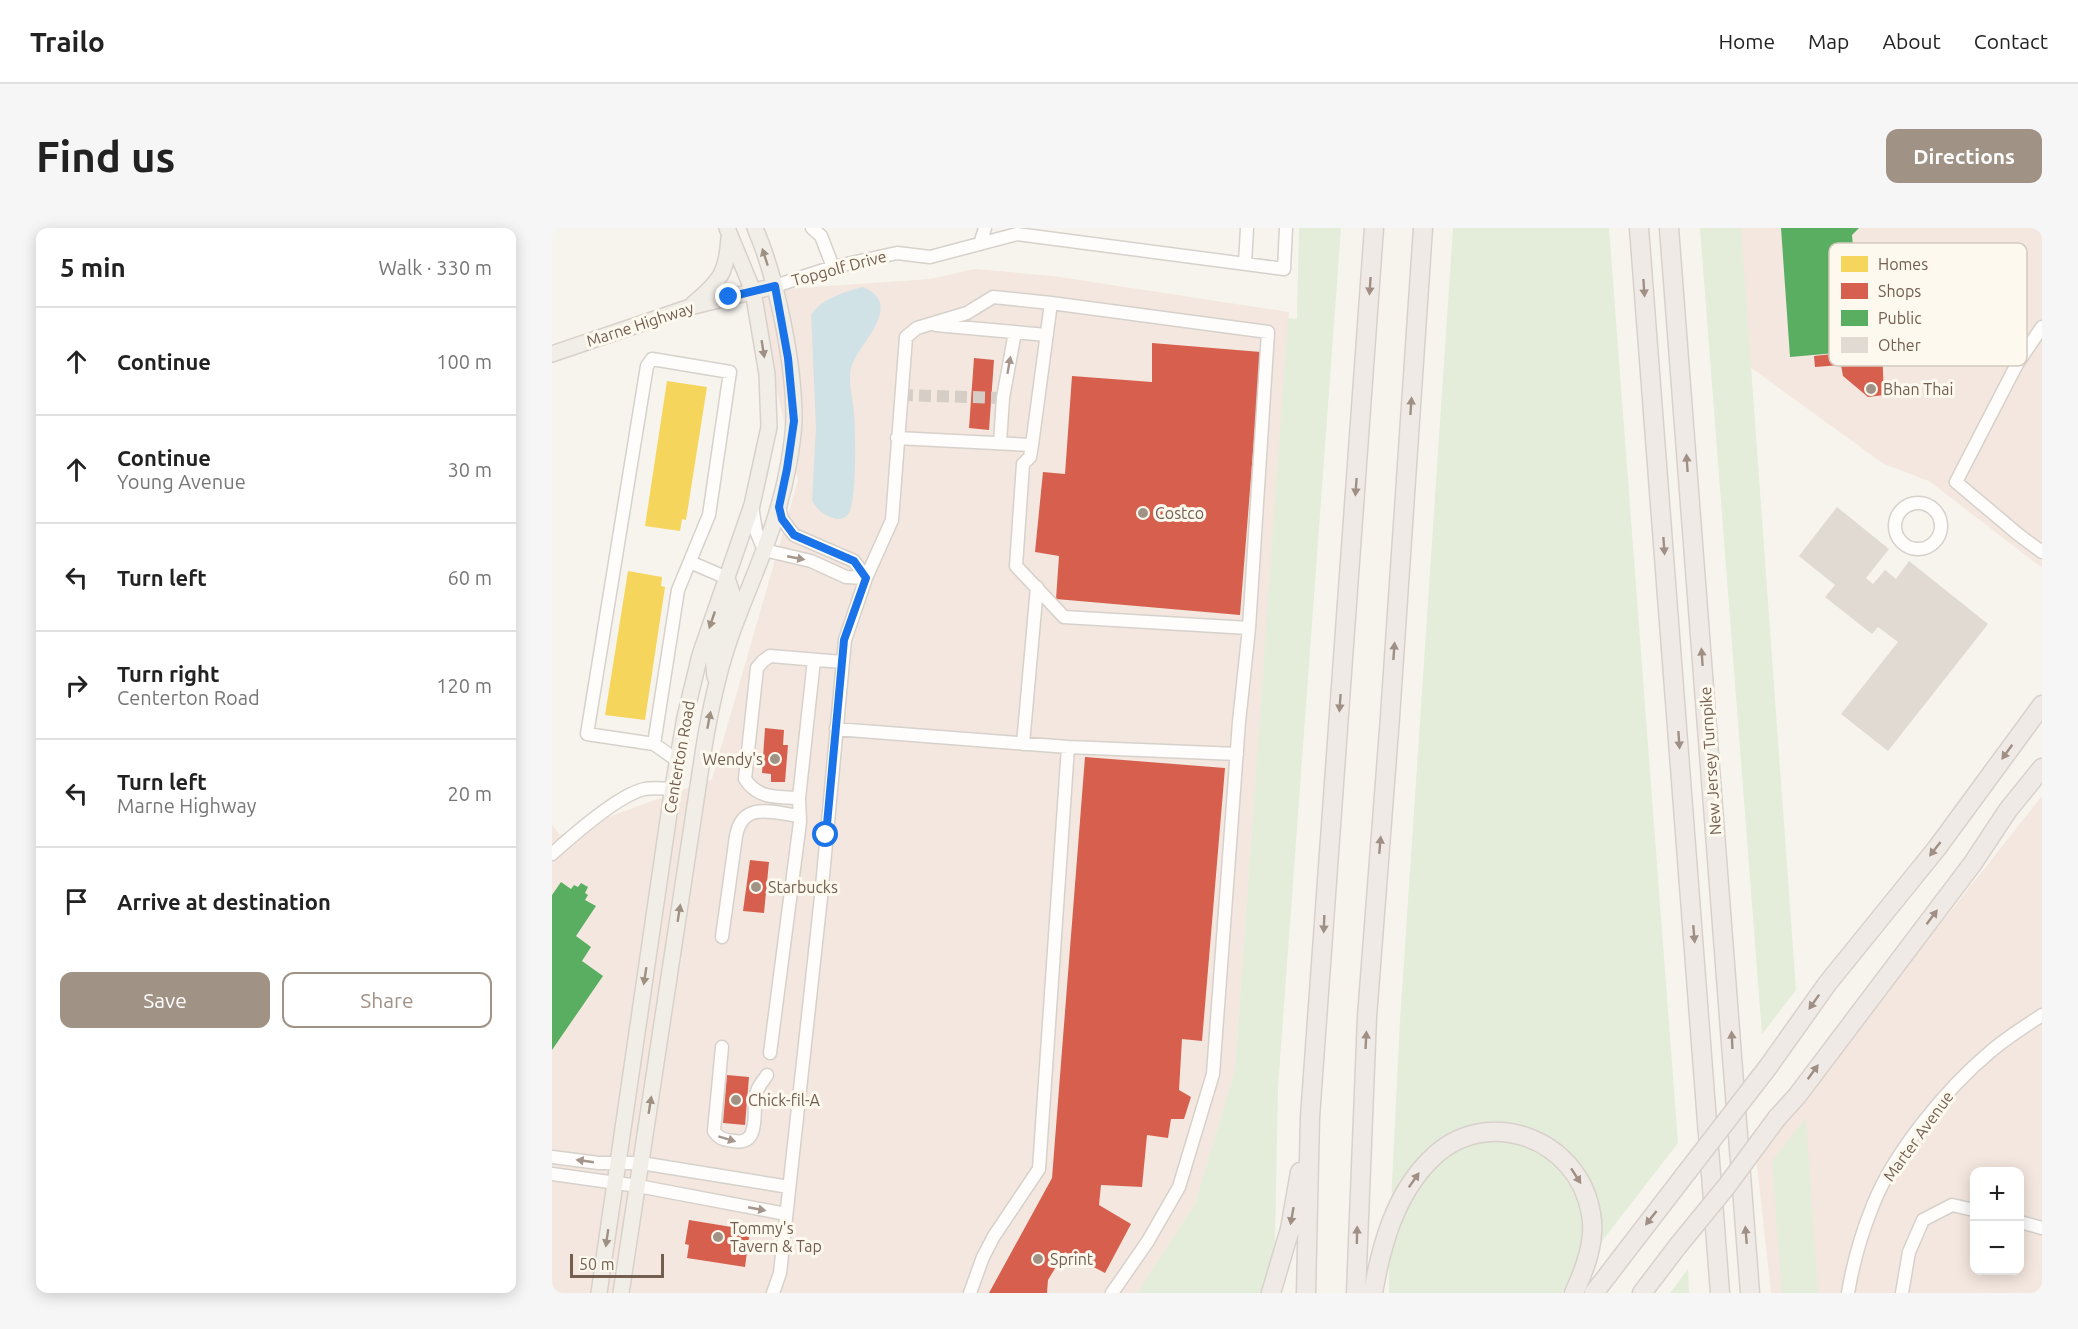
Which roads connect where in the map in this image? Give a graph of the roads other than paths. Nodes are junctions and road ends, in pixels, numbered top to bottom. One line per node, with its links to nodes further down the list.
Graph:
1 (755, 228): 15 (main road, one-way to 1)
2 (985, 228): 12 (street)
3 (1247, 228): 13 (street)
4 (1286, 228): 13 (street, Topgolf Drive)
5 (1374, 228): 58 (highway, one-way to 58)
6 (1423, 228): 77 (highway, one-way to 6)
7 (1640, 228): 82 (highway, New Jersey Turnpike, one-way to 82)
8 (1669, 228): 83 (highway, New Jersey Turnpike, one-way to 8)
9 (728, 231): 16 (main road, Centerton Road); 18 (main road)
10 (820, 231): 14 (street)
11 (1043, 233): 12 (street, Topgolf Drive); 13 (street, Topgolf Drive)
12 (980, 244): 14 (street, Topgolf Drive)
13 (1245, 264)
14 (832, 267): 15 (street, Topgolf Drive)
15 (775, 286): 16 (main road, Marne Highway); 30 (main road, Centerton Road)
16 (753, 291): 18 (main road, Marne Highway); 29 (main road, Centerton Road, one-way to 29)
17 (1051, 303): 19 (street); 22 (street); 37 (street)
18 (690, 307): 24 (main road, Marne Highway)
19 (928, 324): 21 (street); 26 (street)
20 (2042, 327): 23 (street)
21 (1015, 332): 22 (street); 27 (street, one-way to 21)
22 (1047, 335): 28 (street)
23 (2027, 349)
24 (552, 354)
25 (2016, 366): 32 (street)
26 (897, 438): 27 (street); 35 (street)
27 (1000, 443): 28 (street)
28 (1032, 445): 36 (street)
29 (752, 505): 31 (street); 34 (main road, Centerton Road)
30 (779, 507): 31 (main road, Centerton Road); 35 (street)
31 (764, 550): 35 (street, one-way to 35); 40 (main road, Centerton Road)
32 (2042, 552)
33 (690, 562): 34 (street); 43 (street); 43 (street)
34 (727, 578): 40 (main road); 47 (main road, Centerton Road, one-way to 47)
35 (866, 578): 39 (street)
36 (1037, 588): 37 (street); 44 (street)
37 (1249, 628): 46 (street)
38 (814, 660): 39 (street); 50 (street); 50 (street)
39 (842, 662): 42 (street)
40 (716, 683): 61 (main road, Centerton Road, one-way to 40)
41 (2042, 705): 80 (highway, one-way to 80, bridge)
42 (836, 729): 44 (street); 65 (street)
43 (654, 744): 47 (street)
44 (1023, 744): 45 (street)
45 (1068, 747): 46 (street); 73 (street)
46 (1237, 754): 74 (street)
47 (678, 761): 49 (main road, Centerton Road)
48 (2042, 768): 81 (highway, one-way to 48, bridge)
49 (673, 789): 52 (street); 60 (main road, Centerton Road, one-way to 60)
50 (799, 798): 51 (street)
51 (800, 816): 53 (street); 56 (street)
52 (552, 854)
53 (722, 937)
54 (2042, 1015): 84 (street, Marter Avenue)
55 (722, 1047): 57 (street, one-way to 57)
56 (770, 1053)
57 (767, 1075)
58 (1310, 1117): 75 (highway, one-way to 75); 76 (highway)
59 (552, 1156): 60 (street, one-way to 59)
60 (618, 1163): 61 (street); 63 (main road, Centerton Road)
61 (641, 1163): 64 (main road, Centerton Road); 65 (street)
62 (552, 1174): 63 (street)
63 (615, 1182): 64 (street); 70 (main road, Centerton Road, one-way to 70)
64 (638, 1186): 67 (street, one-way to 67); 71 (main road, Centerton Road)
65 (789, 1187): 67 (street)
66 (1970, 1209): 85 (street)
67 (786, 1214): 72 (street)
68 (2024, 1223): 69 (street)
69 (2042, 1228)
70 (599, 1293)
71 (621, 1293)
72 (773, 1293)
73 (970, 1293)
74 (1112, 1293)
75 (1271, 1293)
76 (1306, 1293)
77 (1356, 1293)
78 (1373, 1293): 79 (highway, one-way to 79)
79 (1574, 1293)
80 (1594, 1293)
81 (1642, 1293)
82 (1720, 1293)
83 (1750, 1293)
84 (1848, 1293)
85 (1902, 1293)

